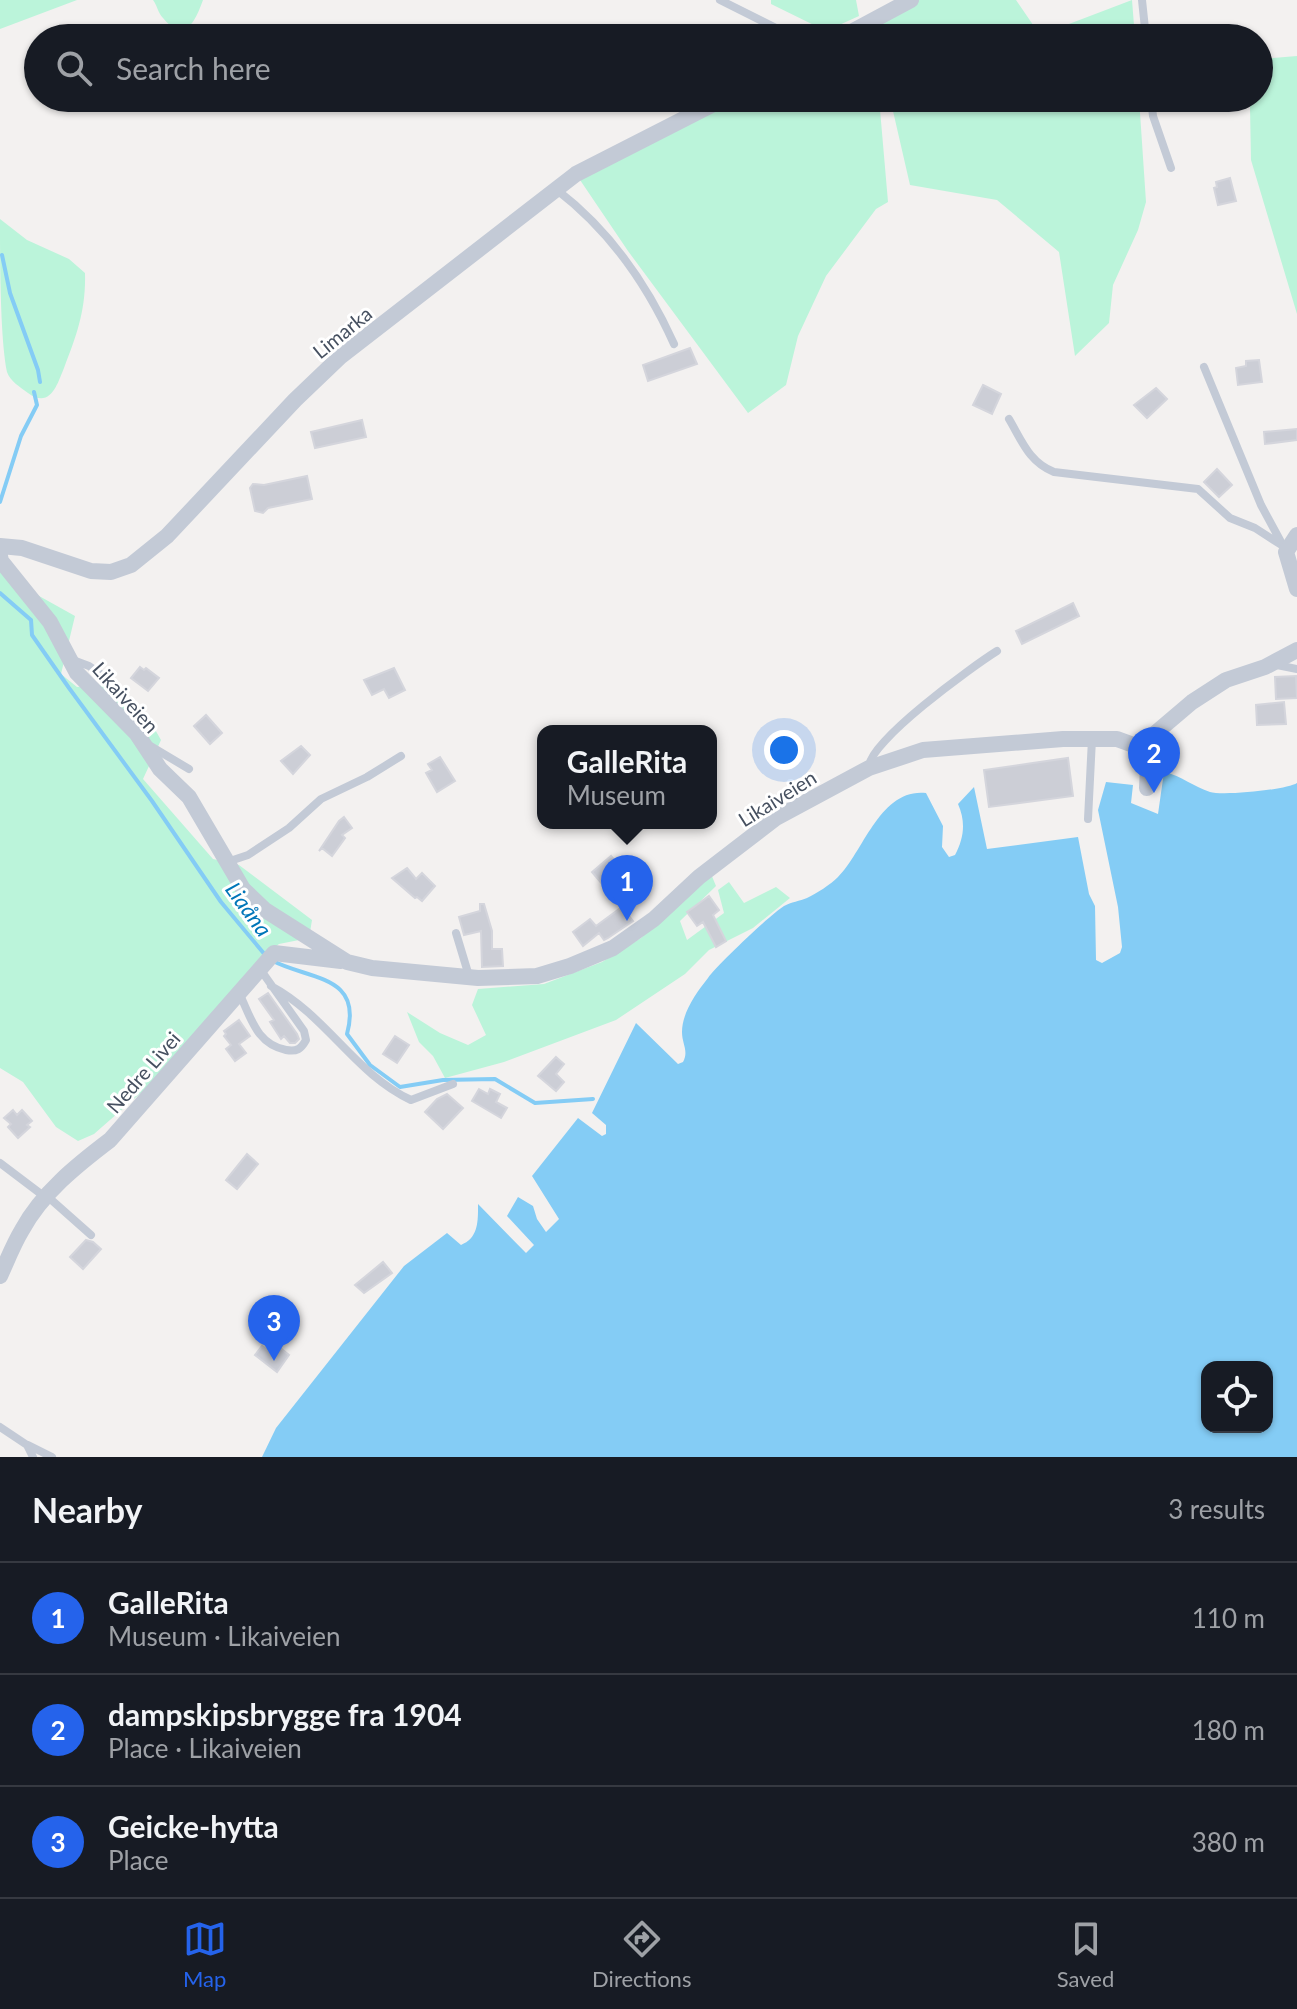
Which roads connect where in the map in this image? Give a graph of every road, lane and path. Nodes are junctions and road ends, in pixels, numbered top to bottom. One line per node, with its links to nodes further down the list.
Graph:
1 (720, 0): 4 (lane)
2 (911, 0): 5 (street)
3 (1142, 0): 6 (lane)
4 (768, 24)
5 (866, 24)
6 (1145, 24)
7 (698, 112): 10 (street, Limarka)
8 (1153, 112): 9 (lane)
9 (1171, 168)
10 (556, 189): 11 (lane); 15 (street, Limarka)
11 (674, 344)
12 (1204, 367): 16 (lane)
13 (1009, 419): 16 (lane)
14 (1297, 535): 16 (street)
15 (0, 546)
16 (1284, 549): 18 (street)
17 (0, 556): 21 (street, Likaiveien)
18 (1297, 589)
19 (1297, 650): 22 (street)
20 (997, 651): 29 (lane)
21 (69, 659): 24 (lane); 26 (street, Likaiveien)
22 (1272, 664): 23 (lane); 27 (street)
23 (1297, 669)
24 (108, 679)
25 (1092, 739): 27 (street, Likaiveien); 29 (street, Likaiveien); 32 (lane)
26 (143, 742): 30 (lane); 33 (street, Likaiveien)
27 (1139, 747): 31 (street)
28 (401, 756): 33 (lane)
29 (869, 768): 37 (street, Likaiveien)
30 (189, 769)
31 (1147, 788)
32 (1088, 819)
33 (227, 862): 35 (street, Likaiveien)
34 (456, 933): 37 (lane)
35 (347, 962): 36 (street, Nedre Livei); 37 (street, Likaiveien)
36 (260, 969): 38 (lane); 39 (street, Nedre Livei)
37 (469, 977)
38 (271, 986): 39 (lane); 40 (lane)
39 (239, 992): 42 (street, Nedre Livei)
40 (453, 1084)
41 (0, 1163): 42 (lane)
42 (47, 1197): 43 (lane); 44 (street, Nedre Livei)
43 (91, 1235)
44 (0, 1276)
45 (0, 1427): 46 (lane)
46 (27, 1445): 47 (lane); 48 (lane)
47 (33, 1457)
48 (52, 1457)

